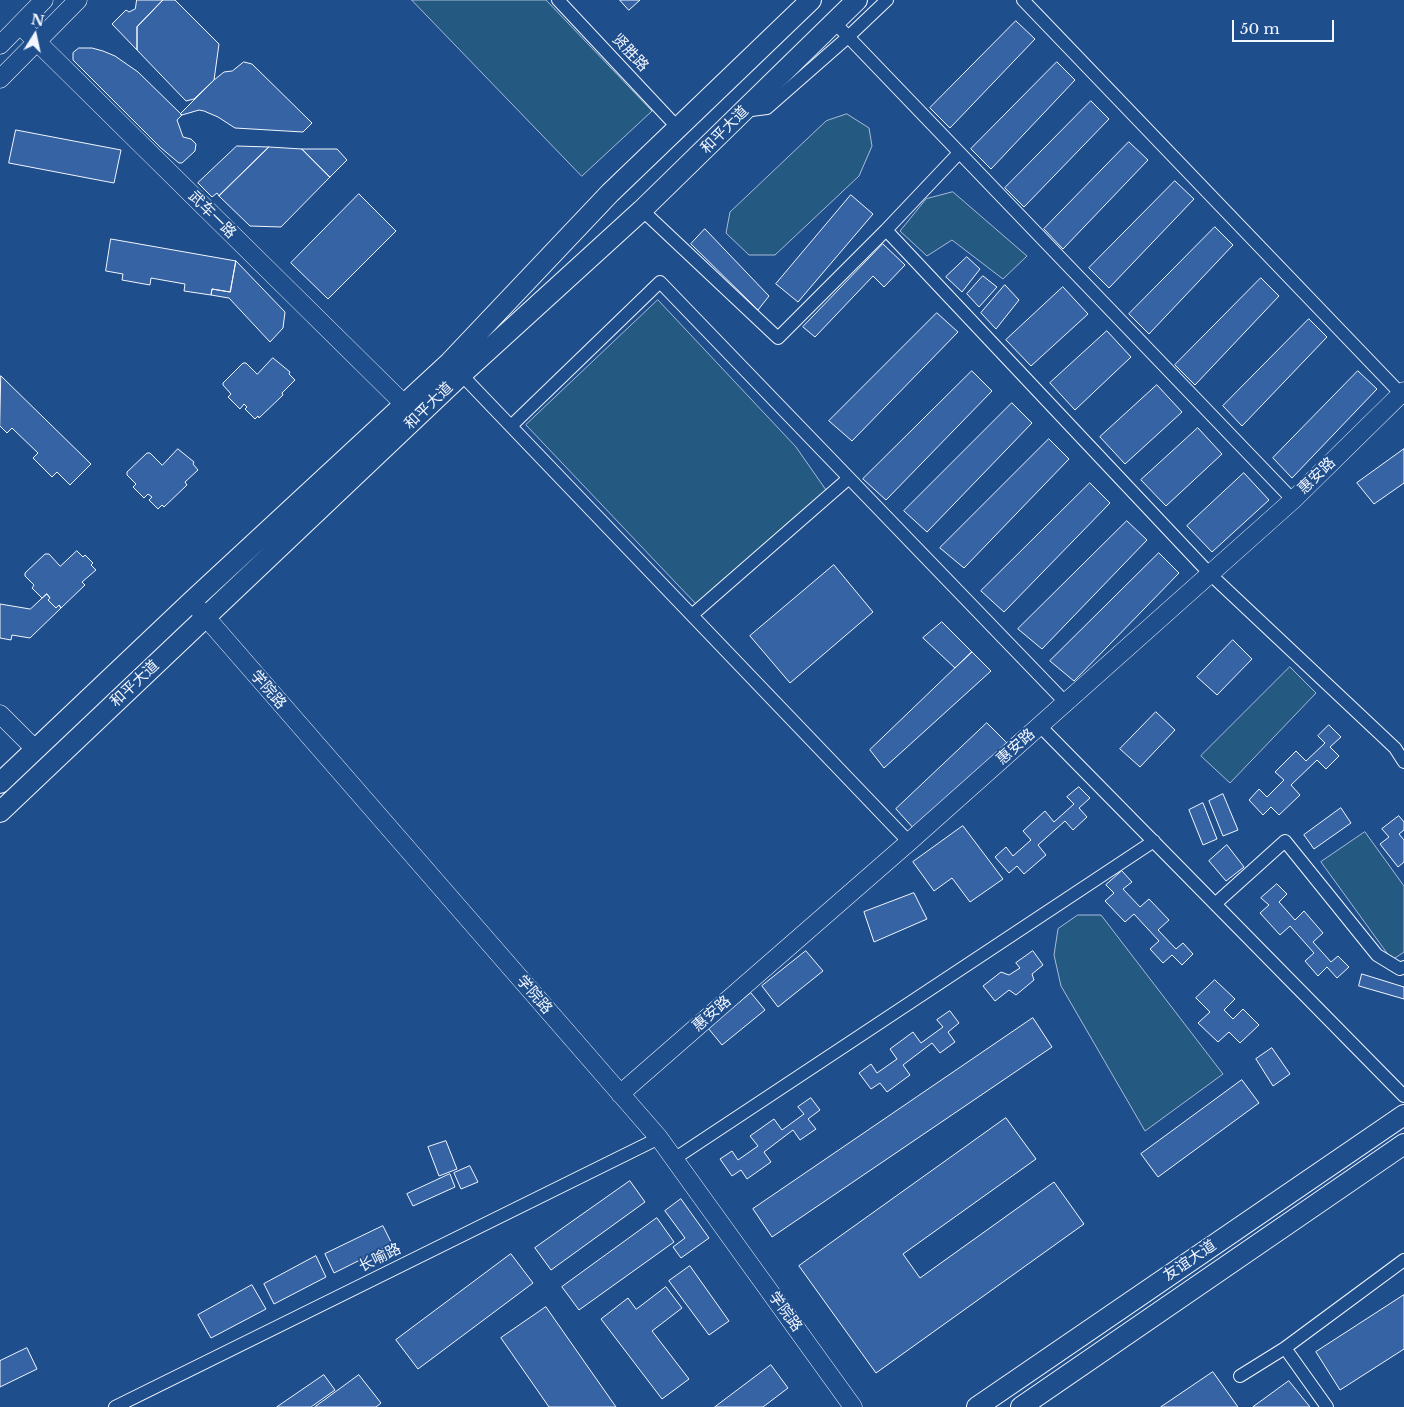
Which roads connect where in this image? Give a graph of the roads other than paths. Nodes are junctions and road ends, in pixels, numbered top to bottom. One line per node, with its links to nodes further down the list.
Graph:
1 (44, 0): 9 (street)
2 (78, 0): 11 (street)
3 (558, 0): 15 (street, 贤胜路)
4 (811, 0): 15 (main road, 和平大道)
5 (857, 0): 8 (main road, 和平大道)
6 (887, 0): 10 (street)
7 (1023, 0): 20 (street)
8 (834, 22): 10 (street); 14 (main road, 和平大道)
9 (20, 25): 11 (street, 武车一路); 12 (street)
10 (848, 37): 14 (street); 16 (street)
11 (37, 42): 13 (street); 21 (street, 武车一路)
12 (0, 45)
13 (0, 79)
14 (744, 111): 17 (main road, 和平大道)
15 (678, 128): 19 (main road, 和平大道)
16 (959, 153): 18 (street); 24 (street)
17 (642, 210): 18 (street); 19 (main road, 和平大道)
18 (886, 230): 25 (street)
19 (456, 368): 21 (main road, 和平大道); 22 (street); 28 (main road, 和平大道)
20 (1403, 394): 24 (street, 惠安路)
21 (404, 404): 26 (main road, 和平大道)
22 (511, 426): 23 (street); 27 (street)
23 (849, 478): 27 (street); 29 (street)
24 (1293, 500): 25 (street, 惠安路)
25 (1210, 574): 29 (street, 惠安路); 33 (street)
26 (192, 601): 28 (street, 学院路); 32 (main road, 和平大道)
27 (692, 615): 37 (street)
28 (205, 617): 35 (main road, 和平大道); 40 (street, 学院路)
29 (1066, 703): 31 (street, 惠安路)
30 (0, 714): 32 (street)
31 (1040, 726): 36 (street); 37 (street, 惠安路)
32 (35, 750): 34 (main road, 和平大道)
33 (1404, 762)
34 (0, 783)
35 (0, 812)
36 (1154, 841): 38 (street); 45 (street)
37 (909, 842): 40 (street, 惠安路)
38 (1215, 904): 39 (street); 41 (street)
39 (1404, 967)
40 (620, 1094): 43 (street, 学院路)
41 (1404, 1096)
42 (1404, 1115): 51 (main road, 友谊大道)
43 (659, 1138): 45 (street, 学院路); 49 (street, 长喻路)
44 (1404, 1145): 52 (main road, 友谊大道)
45 (674, 1159): 50 (street, 学院路)
46 (1404, 1260): 47 (street)
47 (1285, 1348): 48 (street); 53 (street)
48 (1240, 1376)
49 (115, 1407)
50 (854, 1407)
51 (977, 1407)
52 (1021, 1407)
53 (1327, 1407)

